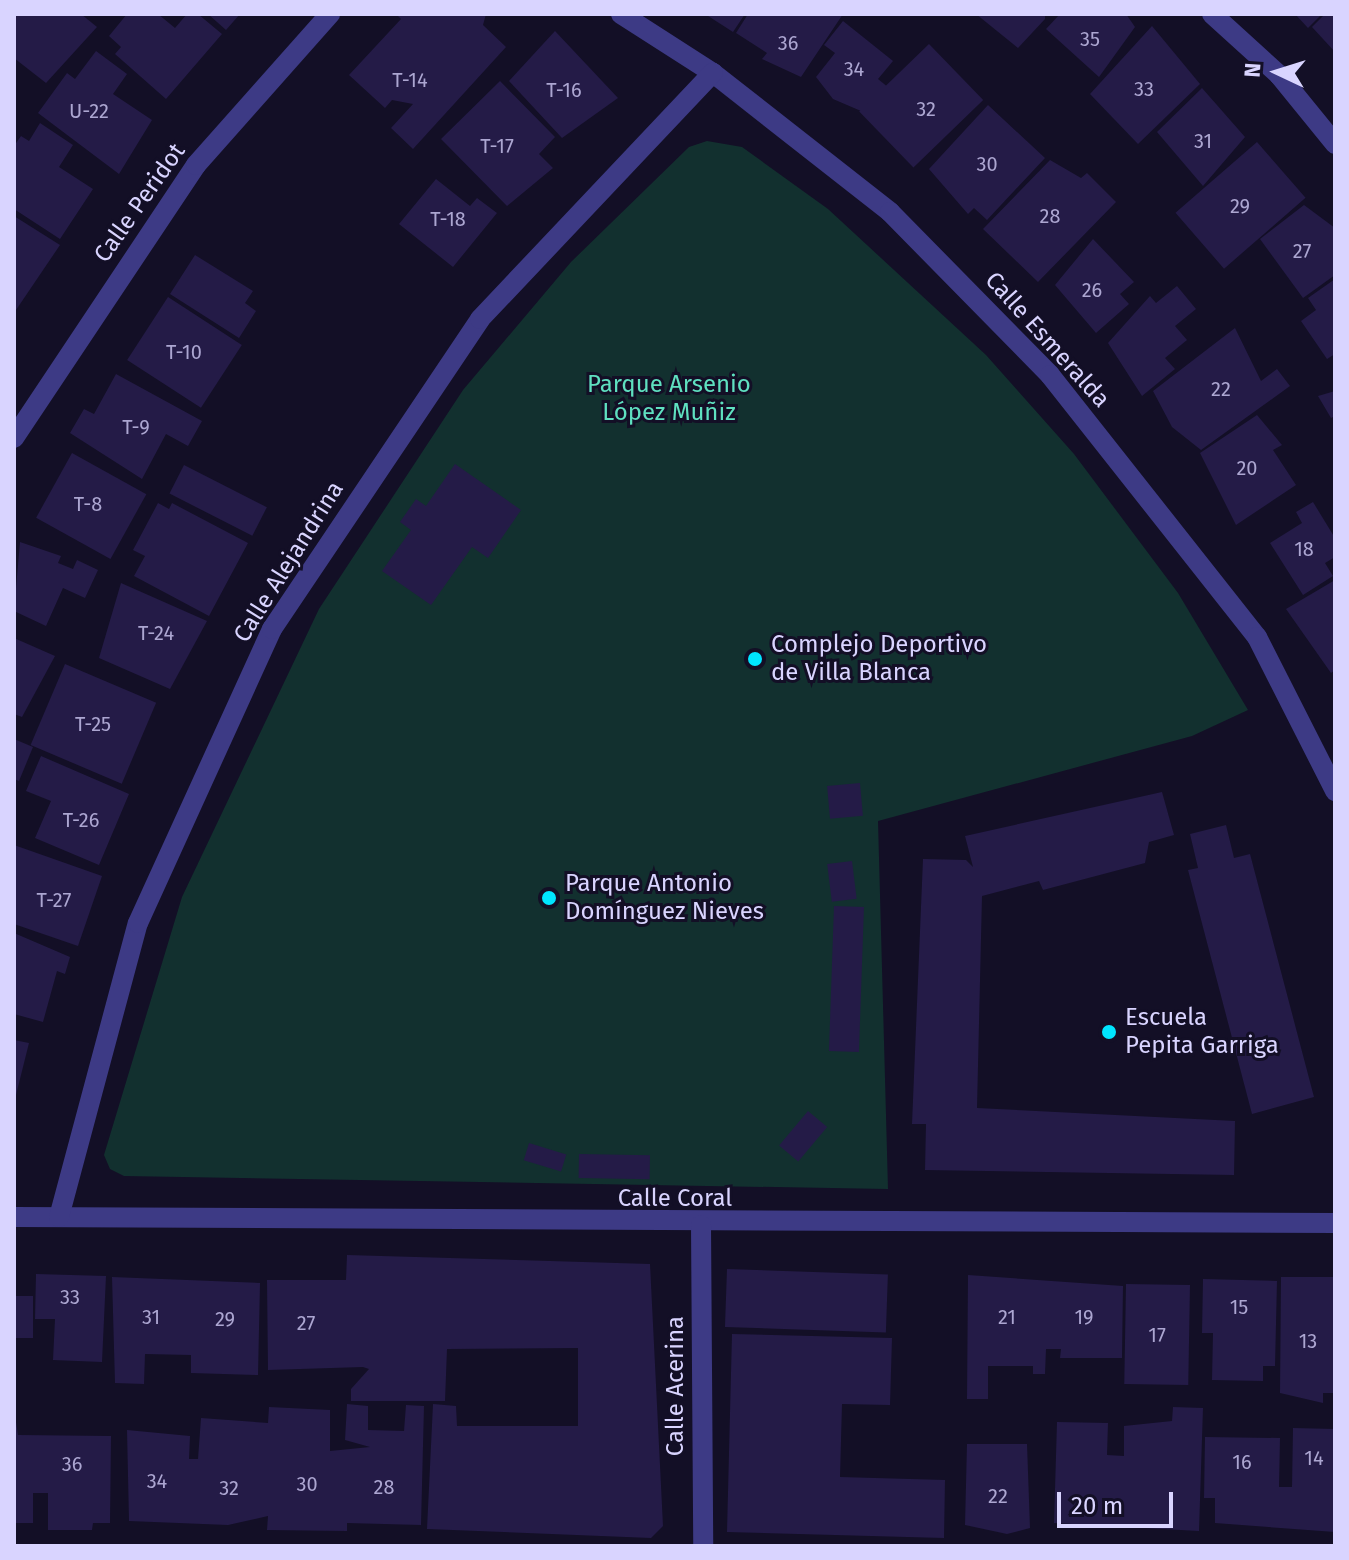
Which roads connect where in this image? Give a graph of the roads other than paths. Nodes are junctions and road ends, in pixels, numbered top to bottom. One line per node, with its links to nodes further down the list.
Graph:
1 (330, 14): 6 (street, Calle Peridot)
2 (621, 14): 4 (street, Calle Esmeralda)
3 (1212, 14): 5 (street)
4 (713, 73): 7 (street, Calle Esmeralda); 9 (street, Calle Alejandrina)
5 (1335, 144)
6 (14, 438)
7 (1335, 791)
8 (14, 1217): 9 (street, Calle Coral)
9 (59, 1217): 11 (street, Calle Coral)
10 (1335, 1223): 11 (street, Calle Coral)
11 (701, 1225): 12 (street, Calle Acerina)
12 (703, 1546)

